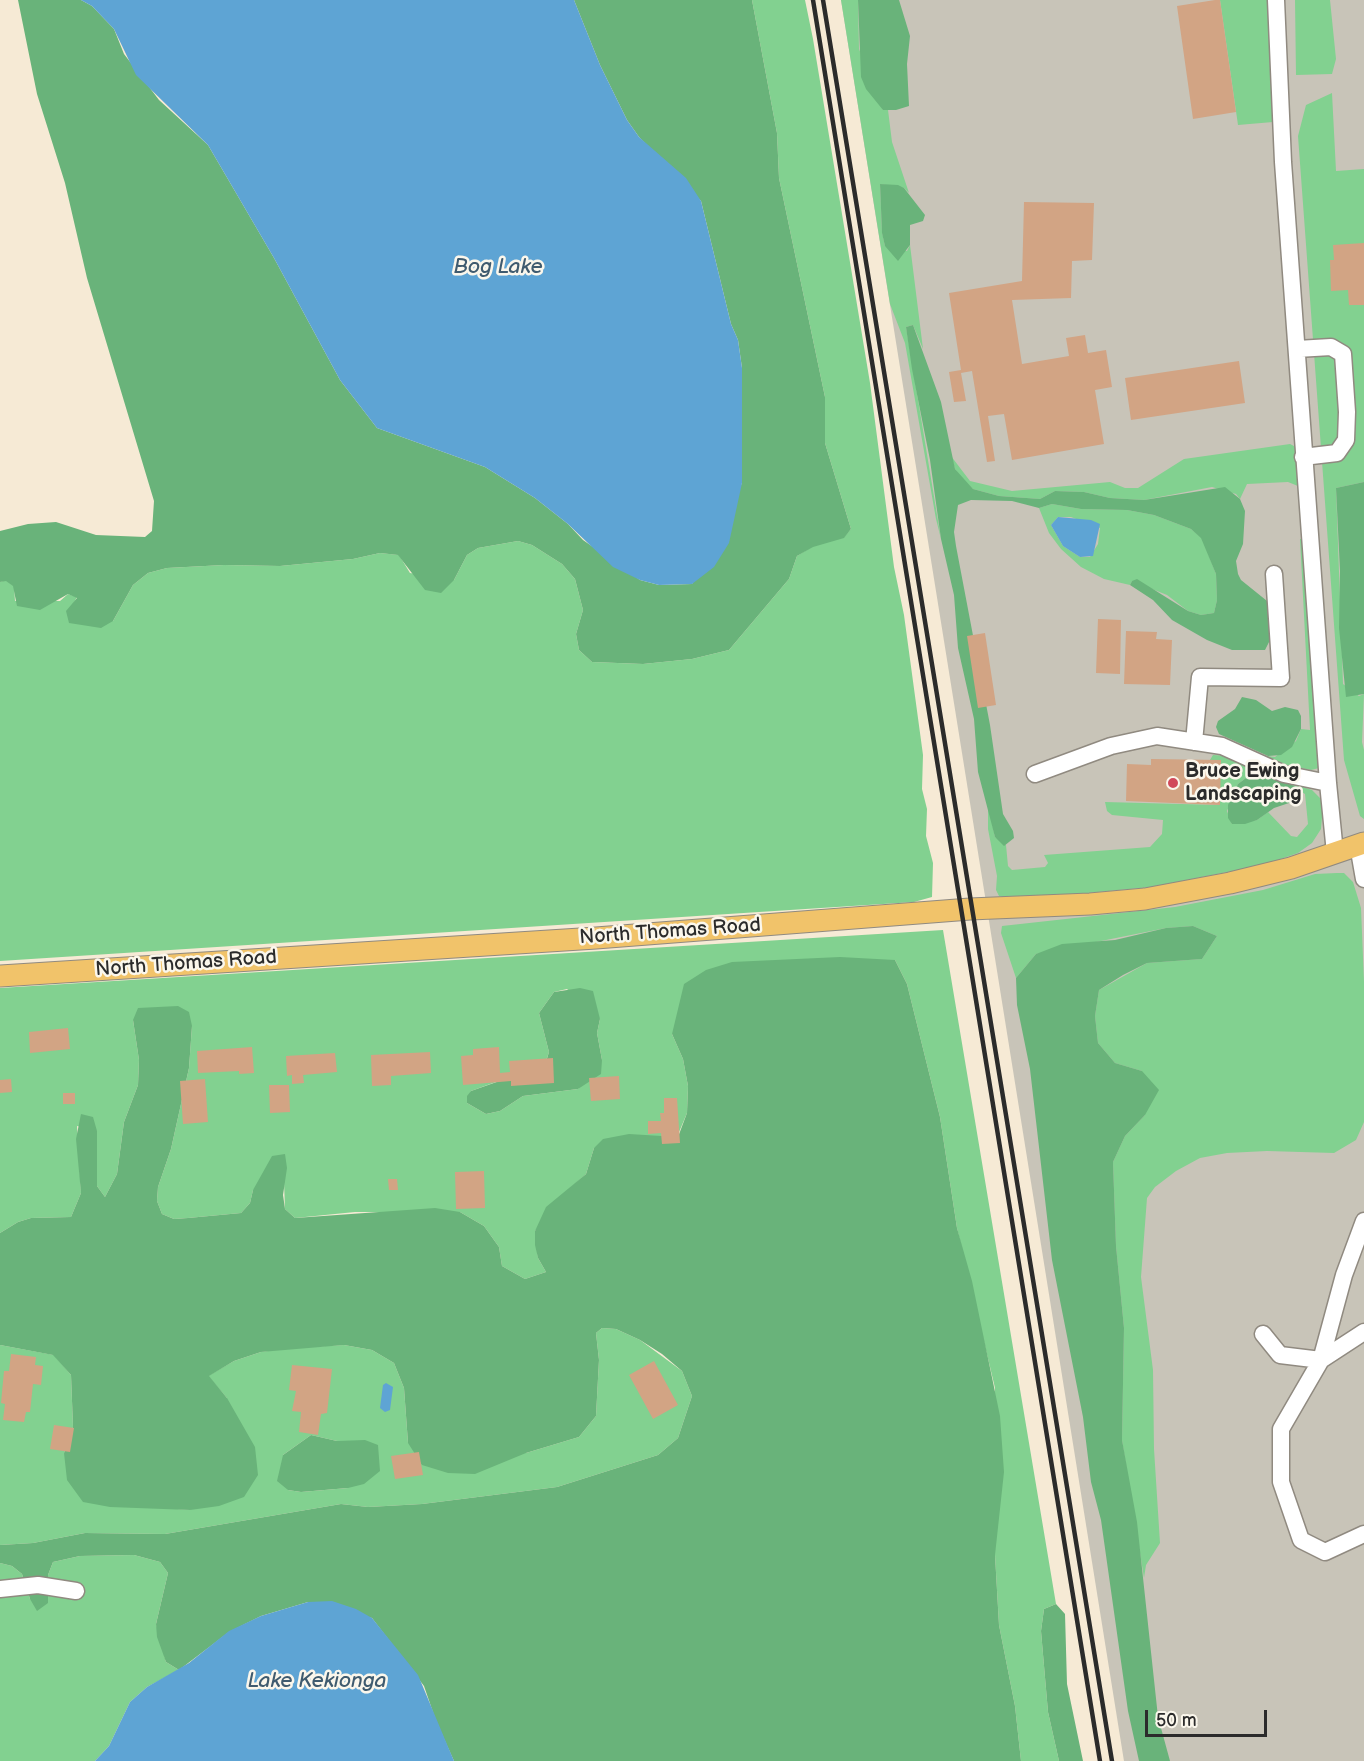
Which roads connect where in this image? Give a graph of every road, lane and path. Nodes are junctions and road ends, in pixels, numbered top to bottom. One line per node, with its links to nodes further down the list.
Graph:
1 (1276, 0): 2 (lane)
2 (1297, 349): 3 (lane); 3 (lane)
3 (1303, 457): 7 (lane)
4 (1274, 574): 5 (lane)
5 (1194, 742): 6 (lane); 7 (lane)
6 (1035, 774)
7 (1328, 783): 9 (lane)
8 (1361, 844): 9 (main road, North Thomas Road); 10 (lane)
9 (1335, 853): 11 (main road, North Thomas Road)
10 (1364, 879)
11 (0, 976)
12 (1364, 1221): 15 (lane)
13 (1364, 1332): 15 (lane)
14 (1263, 1334): 15 (lane)
15 (1322, 1360): 16 (lane)
16 (1364, 1534)
17 (0, 1589): 18 (lane)
18 (76, 1591)

